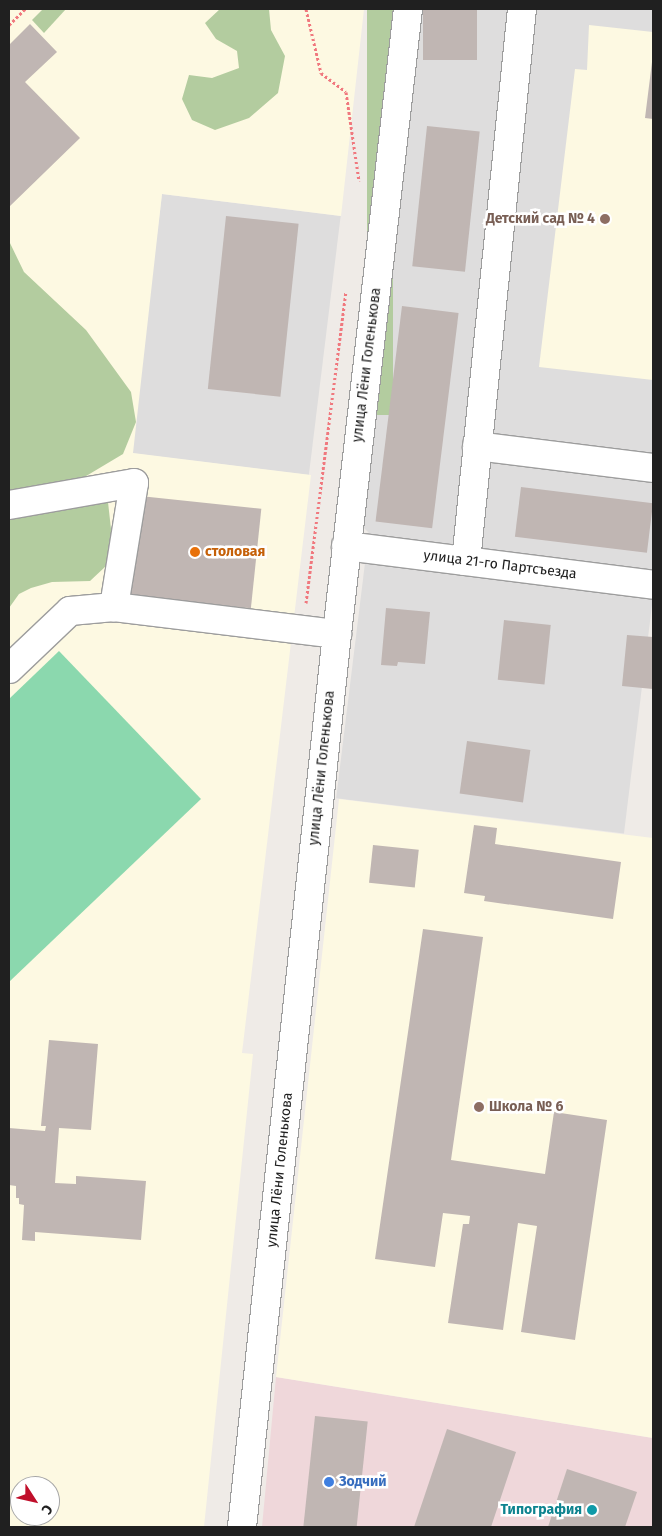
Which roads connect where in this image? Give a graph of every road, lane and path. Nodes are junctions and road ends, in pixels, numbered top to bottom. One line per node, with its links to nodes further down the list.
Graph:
1 (25, 9): 5 (path)
2 (306, 9): 6 (path)
3 (408, 9): 11 (street, улица Лёни Голенькова)
4 (522, 9): 8 (street)
5 (9, 24)
6 (362, 165)
7 (347, 283): 15 (path)
8 (477, 446): 9 (street); 12 (street)
9 (653, 468)
10 (9, 505): 14 (street)
11 (346, 546): 12 (street, улица 21-го Партсъезда); 16 (street, улица Лёни Голенькова)
12 (466, 561): 13 (street, улица 21-го Партсъезда)
13 (653, 585)
14 (114, 607): 15 (street); 17 (street)
15 (303, 630): 16 (street)
16 (337, 634): 18 (street, улица Лёни Голенькова)
17 (9, 669)
18 (242, 1527)

